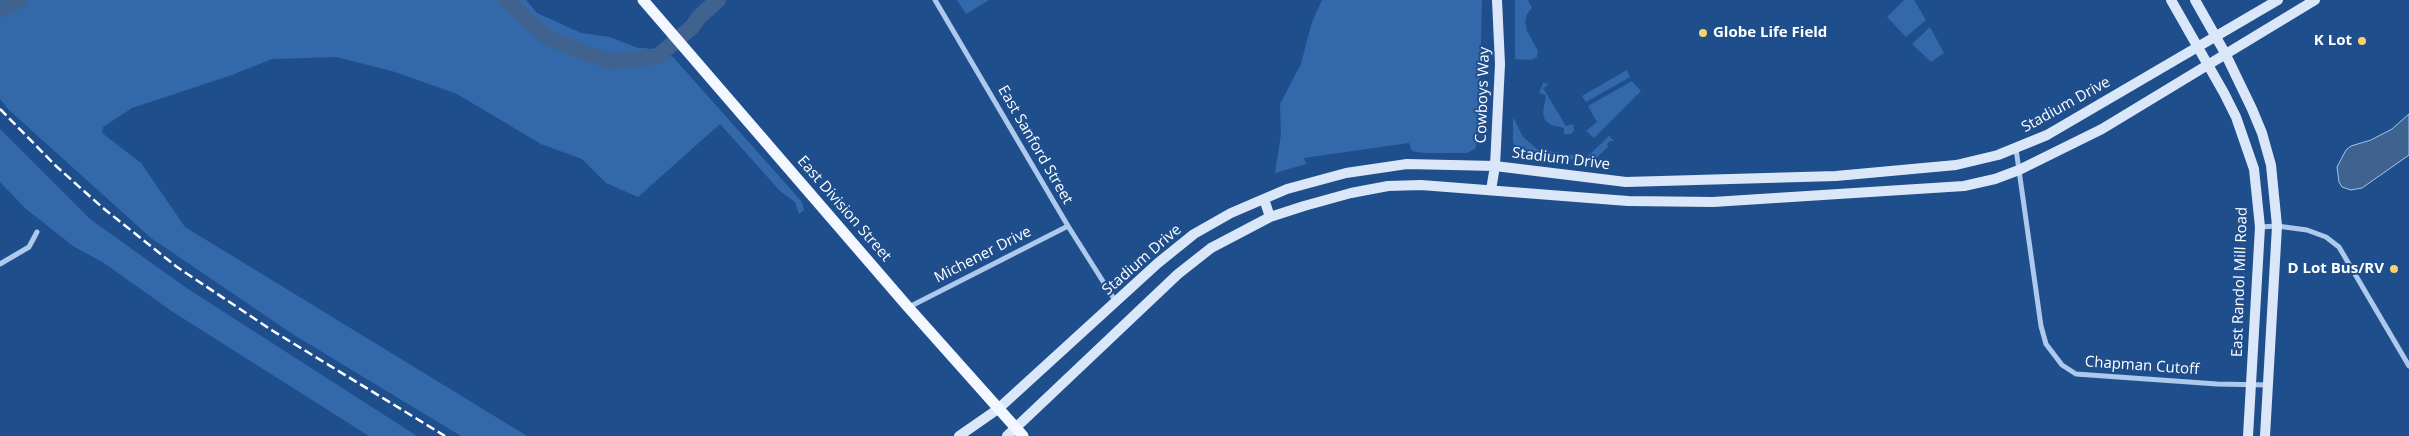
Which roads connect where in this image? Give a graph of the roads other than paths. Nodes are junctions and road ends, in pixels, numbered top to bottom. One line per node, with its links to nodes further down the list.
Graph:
1 (936, 0): 20 (street, East Sanford Street)
2 (1497, 0): 13 (main road, Cowboys Way)
3 (2171, 0): 9 (main road, East Randol Mill Road)
4 (2195, 0): 8 (main road)
5 (2278, 0): 8 (main road, Stadium Drive)
6 (2315, 0): 10 (main road)
7 (647, 4): 26 (main road, East Division Street)
8 (2216, 35): 9 (main road, Stadium Drive); 10 (main road)
9 (2198, 46): 11 (main road, East Randol Mill Road); 12 (main road, Stadium Drive)
10 (2225, 53): 11 (main road); 22 (main road)
11 (2208, 63): 14 (main road); 21 (main road, East Randol Mill Road)
12 (2016, 148): 14 (street, Chapman Cutoff); 15 (main road, Stadium Drive)
13 (1495, 166): 15 (main road, Stadium Drive); 16 (main road, Cowboys Way); 18 (main road, Stadium Drive)
14 (2019, 170): 17 (main road); 28 (street, Chapman Cutoff)
15 (1836, 176): 17 (main road)
16 (1491, 190): 17 (main road); 19 (main road)
17 (1837, 194)
18 (1264, 199): 19 (main road); 25 (main road, Stadium Drive)
19 (1270, 217): 31 (main road)
20 (1068, 226): 25 (street, East Sanford Street); 26 (street, Michener Drive)
21 (2260, 226): 22 (street); 28 (main road, East Randol Mill Road)
22 (2277, 226): 27 (street); 29 (main road)
23 (37, 232): 24 (street)
24 (0, 264)
25 (1116, 302): 30 (main road, Stadium Drive)
26 (908, 307): 30 (main road, East Division Street)
27 (2409, 366)
28 (2250, 385): 29 (street, Chapman Cutoff); 34 (main road, East Randol Mill Road)
29 (2268, 385): 35 (main road)
30 (998, 409): 31 (main road, East Division Street); 32 (main road, Stadium Drive)
31 (1020, 432): 33 (main road)
32 (959, 436)
33 (1007, 436)
34 (2248, 436)
35 (2265, 436)

